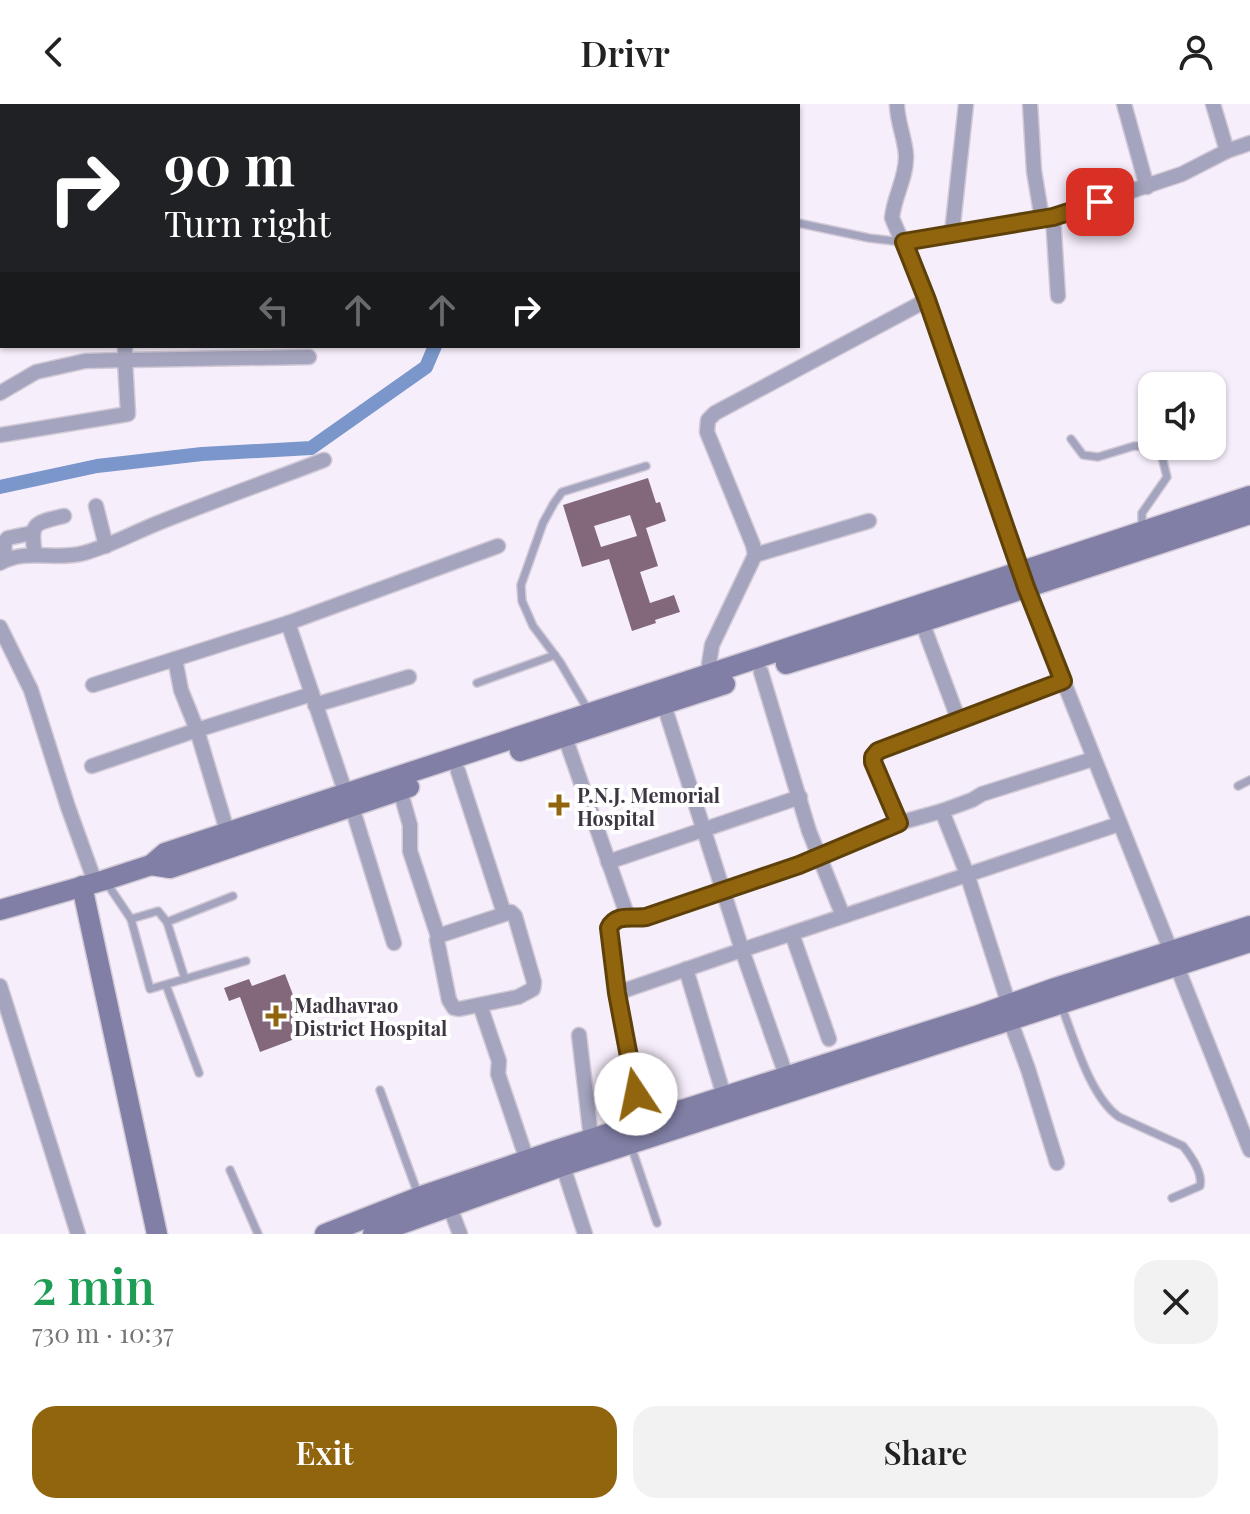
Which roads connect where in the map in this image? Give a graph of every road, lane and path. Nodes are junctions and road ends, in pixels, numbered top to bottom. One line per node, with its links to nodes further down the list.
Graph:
1 (897, 104): 12 (street)
2 (966, 104): 11 (street)
3 (1030, 104): 9 (street)
4 (1124, 104): 8 (street)
5 (1213, 104): 7 (street)
6 (1250, 143): 7 (street)
7 (1227, 151): 8 (street)
8 (1147, 187): 9 (street)
9 (1048, 218): 11 (street); 13 (street)
10 (800, 223): 12 (lane)
11 (952, 233): 12 (street)
12 (904, 242): 14 (street)
13 (1058, 296)
14 (927, 300): 33 (street); 35 (street)
15 (187, 352): 16 (street); 17 (street)
16 (125, 353): 18 (street); 19 (street)
17 (309, 357)
18 (0, 393)
19 (0, 435)
20 (1071, 439): 28 (lane)
21 (324, 460): 30 (street)
22 (646, 466): 39 (lane)
23 (1250, 496): 28 (main road)
24 (96, 506): 30 (street)
25 (1250, 514): 35 (main road)
26 (64, 516): 29 (street)
27 (869, 521): 33 (street)
28 (1142, 532): 35 (main road)
29 (32, 533): 32 (street); 34 (street)
30 (106, 546): 32 (street)
31 (498, 546): 37 (street)
32 (35, 555): 34 (street)
33 (755, 555): 42 (street)
34 (3, 561)
35 (1023, 580): 36 (main road); 42 (main road); 44 (street)
36 (922, 622): 41 (main road); 51 (street)
37 (288, 623): 40 (street); 47 (street)
38 (0, 627): 71 (street)
39 (555, 655): 45 (lane); 50 (lane)
40 (175, 659): 46 (street); 52 (street)
41 (761, 672): 48 (main road); 60 (street)
42 (712, 675): 49 (main road)
43 (409, 677): 47 (street)
44 (1063, 681): 51 (street); 54 (street)
45 (477, 683)
46 (93, 685)
47 (313, 700): 52 (street); 61 (street)
48 (664, 705): 49 (main road); 65 (street)
49 (635, 706): 50 (main road); 53 (main road)
50 (590, 714): 61 (main road)
51 (959, 721): 63 (street)
52 (197, 730): 55 (street); 66 (street)
53 (565, 737): 56 (main road); 68 (street)
54 (1093, 759): 62 (street); 64 (street)
55 (92, 766)
56 (458, 771): 59 (main road); 75 (street)
57 (1250, 780): 58 (lane)
58 (1238, 786)
59 (400, 790): 61 (main road); 82 (street)
60 (800, 797): 65 (street); 67 (street)
61 (349, 800): 66 (main road); 69 (main road); 84 (street)
62 (942, 811): 63 (street); 70 (street)
63 (899, 823): 67 (street)
64 (1119, 824): 70 (street); 86 (street)
65 (703, 828): 68 (street); 72 (street)
66 (228, 834): 69 (main road)
67 (820, 857): 72 (street); 77 (street)
68 (608, 862): 76 (street)
69 (151, 865): 71 (main road)
70 (967, 874): 77 (street); 95 (street)
71 (94, 883): 74 (main road); 78 (lane); 116 (main road)
72 (723, 891): 76 (street); 85 (street)
73 (233, 896): 79 (lane)
74 (0, 910)
75 (504, 913): 82 (street); 94 (street)
76 (623, 916): 92 (street)
77 (843, 916): 81 (street)
78 (131, 919): 79 (lane); 90 (lane)
79 (167, 922): 89 (lane)
80 (1250, 926): 86 (main road)
81 (792, 934): 85 (street); 97 (street)
82 (438, 936): 94 (street)
83 (1250, 942): 86 (main road)
84 (394, 943)
85 (742, 950): 88 (street); 99 (street)
86 (1173, 959): 93 (main road); 95 (main road); 102 (street)
87 (246, 961): 89 (lane)
88 (686, 969): 92 (street); 101 (street)
89 (185, 979): 90 (lane)
90 (166, 985): 98 (lane)
91 (0, 986): 115 (street)
92 (617, 993): 103 (street)
93 (1060, 1003): 95 (main road); 112 (lane)
94 (480, 1005): 108 (street)
95 (1010, 1012): 99 (main road); 105 (main road); 109 (street)
96 (579, 1035): 104 (street)
97 (829, 1039)
98 (199, 1073)
99 (786, 1075): 101 (main road)
100 (380, 1090): 111 (lane)
101 (724, 1096): 103 (main road)
102 (1245, 1121): 106 (street)
103 (642, 1122): 104 (main road)
104 (591, 1138): 107 (main road)
105 (630, 1144): 107 (main road); 114 (lane)
106 (1250, 1150)
107 (560, 1158): 108 (main road); 113 (main road); 121 (street)
108 (527, 1160): 111 (main road)
109 (1057, 1163)
110 (230, 1170): 117 (lane)
111 (419, 1197): 118 (main road)
112 (1172, 1198)
113 (449, 1205): 119 (main road); 120 (street)
114 (657, 1223)
115 (78, 1234)
116 (157, 1234)
117 (258, 1234)
118 (325, 1234)
119 (373, 1234)
120 (460, 1234)
121 (585, 1234)

